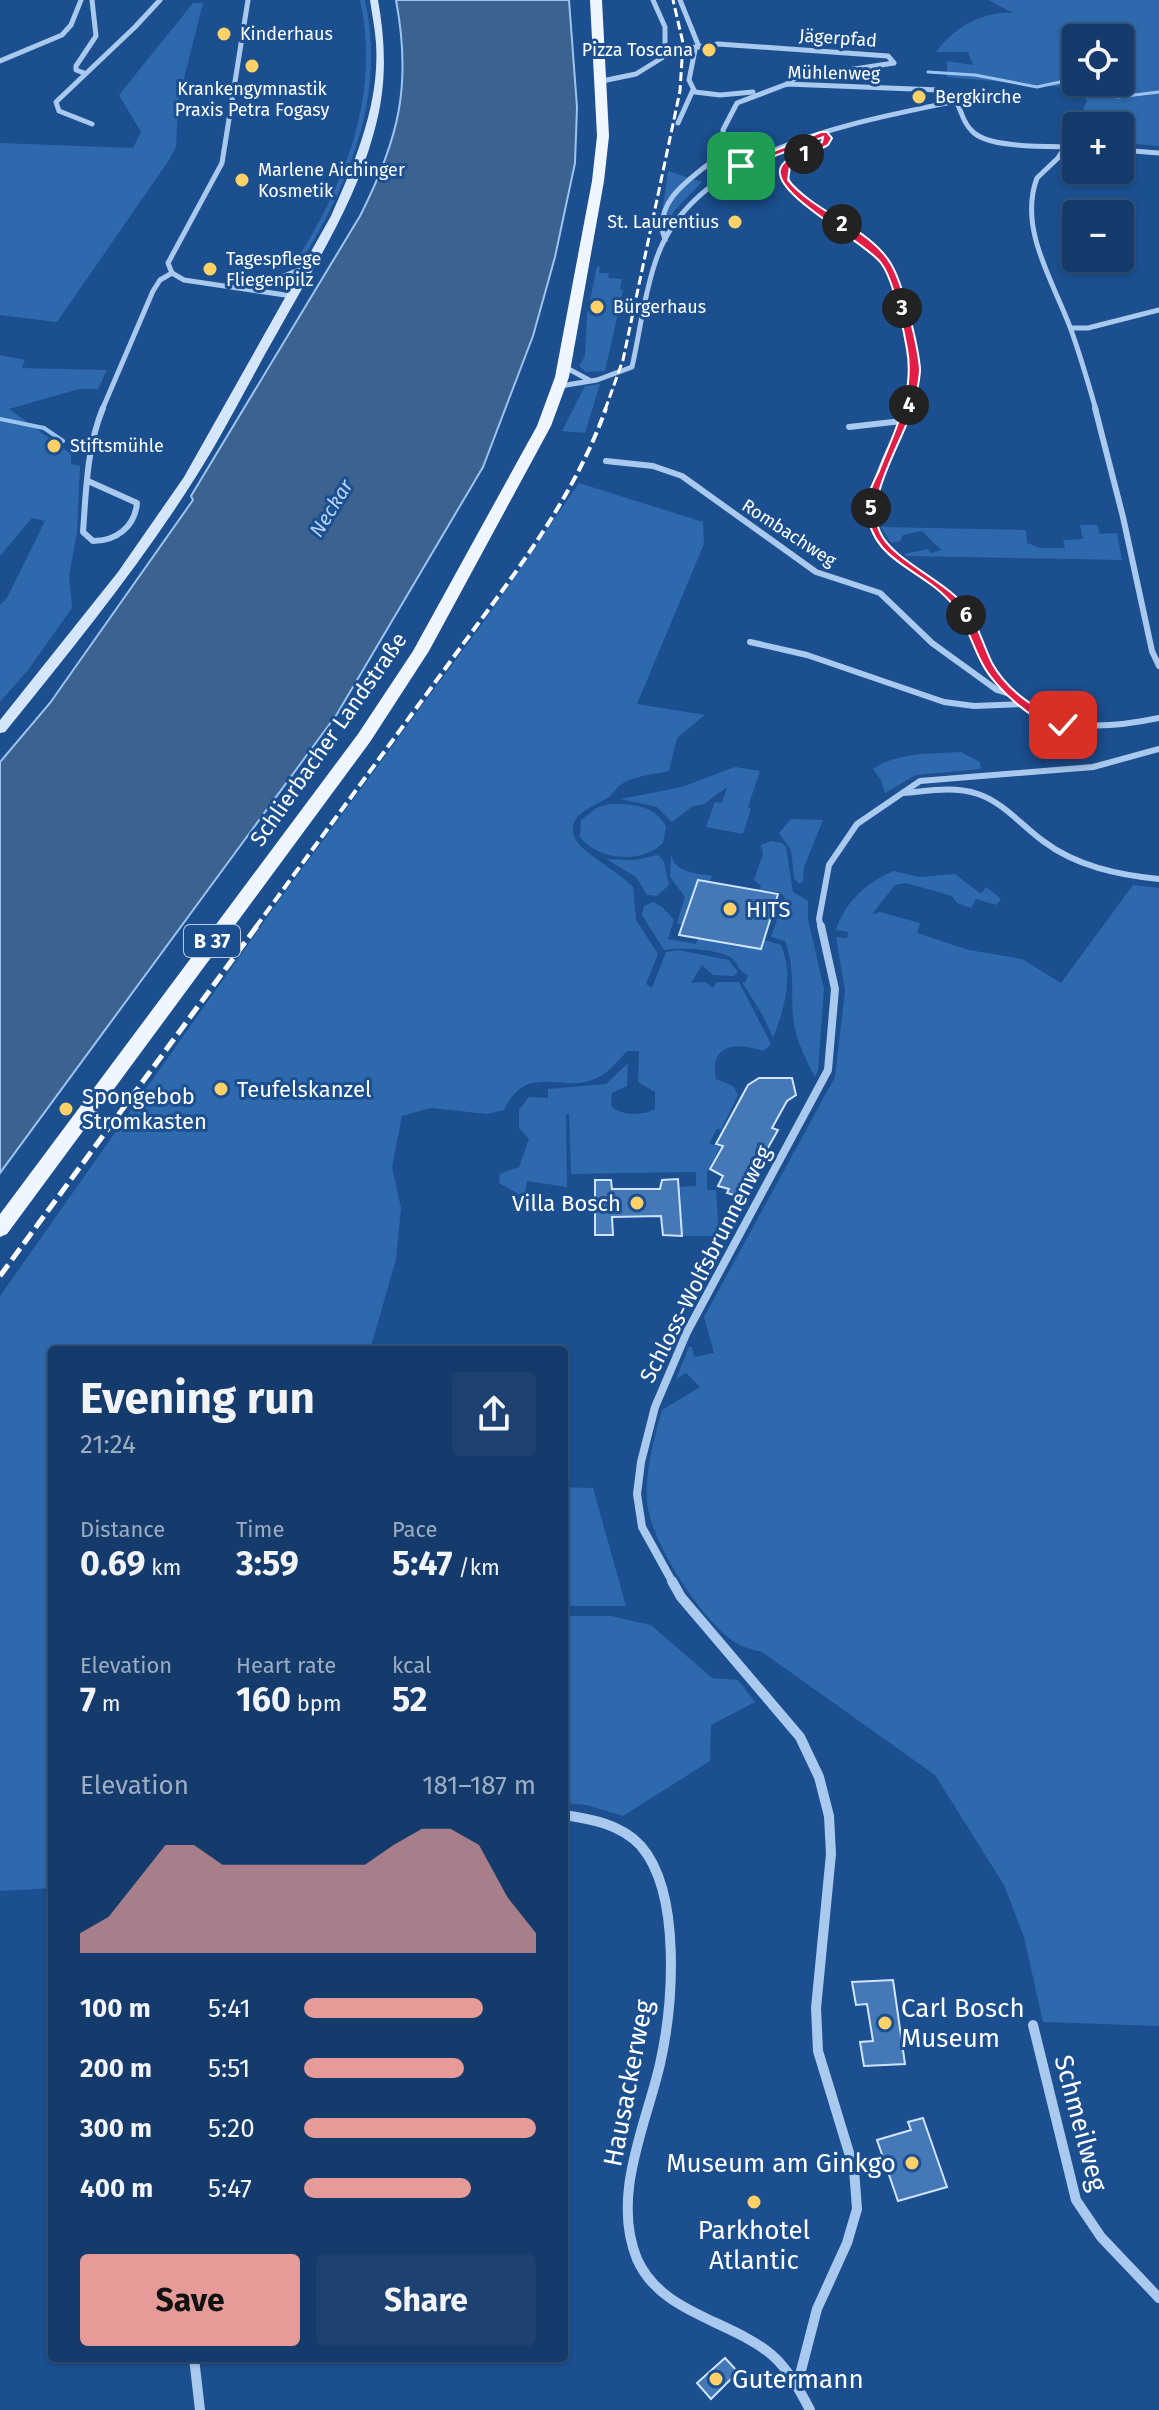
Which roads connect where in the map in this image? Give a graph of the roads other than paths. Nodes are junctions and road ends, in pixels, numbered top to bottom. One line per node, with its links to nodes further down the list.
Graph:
1 (81, 0): 11 (street)
2 (92, 0): 12 (street)
3 (160, 0): 12 (street)
4 (248, 0): 27 (street)
5 (374, 0): 26 (main road)
6 (596, 0): 13 (main road, Schlierbacher Landstraße / B 37)
7 (653, 0): 10 (street)
8 (680, 0): 9 (street)
9 (697, 48): 10 (street, Jägerpfad); 14 (street, Jägerpfad); 15 (street)
10 (667, 51): 13 (street)
11 (0, 61)
12 (84, 73): 19 (street)
13 (602, 81): 32 (main road, Schlierbacher Landstraße / B 37)
14 (787, 84): 16 (street, Mühlenweg); 17 (street, Mühlenweg)
15 (693, 90): 16 (street); 18 (street)
16 (760, 91): 25 (street, Mühlenweg)
17 (956, 101): 20 (street); 21 (street)
18 (678, 123)
19 (92, 124)
20 (824, 134): 25 (street); 35 (street)
21 (1062, 146)
22 (1134, 151): 23 (street)
23 (1159, 153)
24 (1062, 155): 31 (street)
25 (665, 240): 33 (street)
26 (310, 266): 28 (street); 29 (main road)
27 (172, 273): 28 (street); 38 (street)
28 (222, 286): 29 (street)
29 (292, 296): 44 (main road)
30 (1159, 310): 31 (street)
31 (1071, 328): 40 (street)
32 (563, 366): 33 (street); 34 (main road, Schlierbacher Landstraße / B 37)
33 (589, 380): 34 (street)
34 (560, 386): 48 (main road, Schlierbacher Landstraße / B 37)
35 (902, 421): 36 (street); 41 (street)
36 (849, 427)
37 (606, 461): 41 (street, Rombachweg)
38 (88, 481): 38 (street)
39 (750, 642): 42 (street, Rombachweg)
40 (1159, 666)
41 (1014, 696): 42 (street, Rombachweg)
42 (1023, 704): 43 (street, Rombachweg)
43 (1159, 718)
44 (0, 729)
45 (1159, 749): 46 (street, Schloss-Wolfsbrunnenweg)
46 (901, 793): 47 (street); 53 (street, Schloss-Wolfsbrunnenweg)
47 (1159, 879)
48 (0, 1229)
49 (568, 1816): 53 (street, Hausackerweg)
50 (1033, 2025): 51 (street, Schmeilweg)
51 (1159, 2298)
52 (194, 2362): 54 (street)
53 (797, 2386): 55 (street)
54 (200, 2410)
55 (810, 2410)

